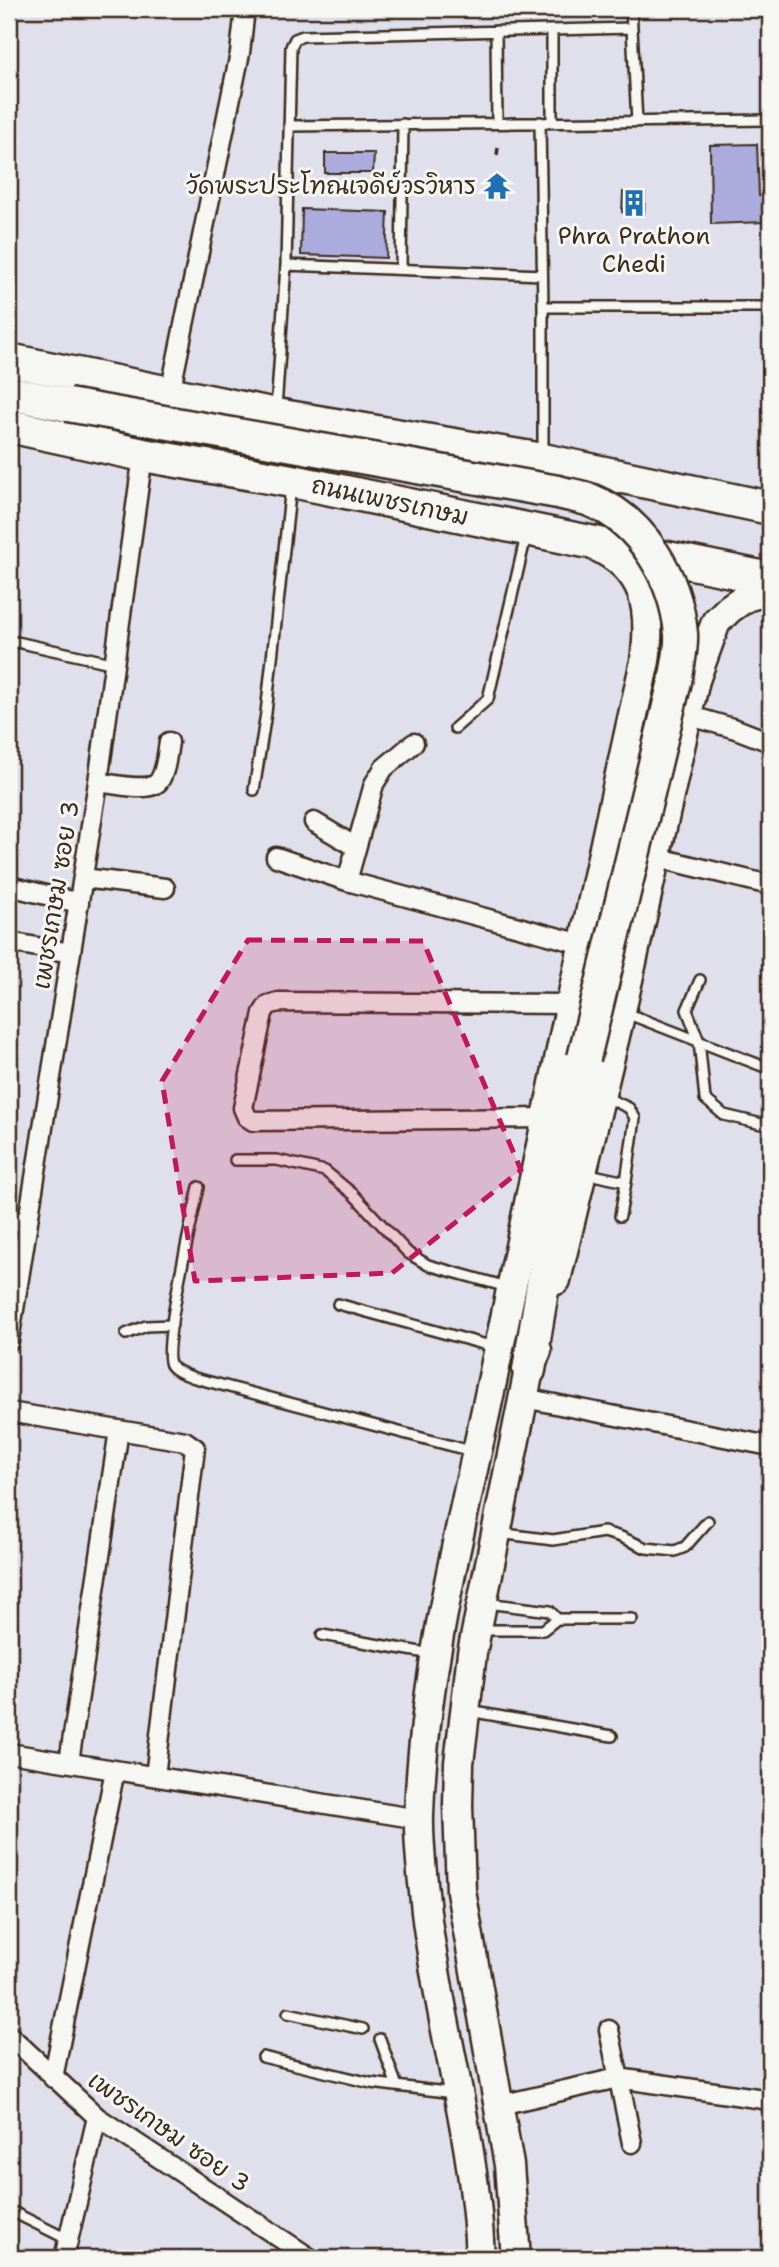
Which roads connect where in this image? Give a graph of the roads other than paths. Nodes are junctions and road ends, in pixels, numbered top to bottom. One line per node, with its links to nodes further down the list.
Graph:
1 (246, 9): 20 (street)
2 (631, 9): 3 (lane)
3 (632, 29): 4 (lane); 9 (lane)
4 (552, 30): 5 (lane); 8 (lane)
5 (496, 31): 10 (lane); 12 (lane)
6 (770, 120): 9 (lane)
7 (540, 122): 8 (lane); 10 (lane); 15 (lane)
8 (552, 122): 9 (lane)
9 (637, 122)
10 (497, 123): 11 (lane)
11 (403, 124): 12 (lane); 14 (lane)
12 (289, 126): 13 (lane)
13 (286, 265): 14 (lane); 21 (lane)
14 (401, 269): 15 (lane)
15 (542, 275): 16 (lane)
16 (543, 307): 17 (lane); 24 (lane)
17 (770, 307)
18 (9, 360): 20 (highway)
19 (9, 393): 76 (highway, bridge)
20 (170, 393): 21 (highway)
21 (276, 415): 24 (highway)
22 (9, 426): 23 (highway, ถนนเพชรเกษม)
23 (143, 454): 25 (highway, ถนนเพชรเกษม); 34 (street, เพชรเกษม ซอย 3)
24 (543, 460): 26 (highway)
25 (292, 481): 27 (highway, ถนนเพชรเกษม); 41 (lane)
26 (770, 508)
27 (528, 530): 28 (highway, ถนนเพชรเกษม); 36 (lane)
28 (583, 540): 29 (highway, ถนนเพชรเกษม); 31 (main road)
29 (770, 579)
30 (770, 590): 33 (main road)
31 (649, 629): 33 (main road); 53 (main road)
32 (17, 642): 34 (lane)
33 (708, 644): 35 (main road)
34 (115, 664): 40 (street, เพชรเกษม ซอย 3)
35 (687, 715): 38 (street); 45 (main road)
36 (455, 728)
37 (169, 742): 40 (street)
38 (770, 742)
39 (414, 743): 43 (street)
40 (98, 782): 46 (street, เพชรเกษม ซอย 3)
41 (254, 790)
42 (314, 822): 43 (street)
43 (356, 847): 47 (street)
44 (276, 857): 47 (street)
45 (655, 857): 48 (street); 57 (main road)
46 (83, 878): 50 (street); 51 (street, เพชรเกษม ซอย 3)
47 (347, 881): 53 (street)
48 (770, 885)
49 (9, 886): 51 (street)
50 (165, 888)
51 (79, 903): 54 (street, เพชรเกษม ซอย 3)
52 (9, 942): 54 (street)
53 (582, 944): 56 (main road)
54 (71, 953): 69 (street, เพชรเกษม ซอย 3)
55 (700, 981): 58 (lane)
56 (569, 1004): 61 (main road); 61 (street)
57 (621, 1011): 58 (lane); 60 (main road)
58 (699, 1041): 59 (lane); 62 (lane)
59 (770, 1069)
60 (601, 1095): 64 (main road); 65 (lane)
61 (547, 1118): 70 (main road)
62 (770, 1126)
63 (235, 1160): 70 (lane)
64 (582, 1173): 65 (lane); 76 (main road)
65 (626, 1182): 67 (lane)
66 (199, 1186): 72 (lane)
67 (620, 1216)
68 (9, 1221): 69 (street)
69 (28, 1222): 74 (street, เพชรเกษม ซอย 3)
70 (512, 1288): 75 (main road)
71 (338, 1304): 75 (lane)
72 (172, 1325): 73 (lane); 80 (lane)
73 (126, 1334)
74 (9, 1341)
75 (499, 1348): 80 (main road)
76 (527, 1384): 79 (street); 82 (main road)
77 (9, 1412): 78 (street)
78 (119, 1430): 92 (street); 94 (street)
79 (770, 1446)
80 (478, 1453): 88 (main road)
81 (708, 1521): 82 (lane)
82 (496, 1532): 83 (main road)
83 (482, 1602): 84 (lane); 86 (main road)
84 (557, 1619): 85 (lane); 86 (lane)
85 (632, 1619)
86 (477, 1630): 89 (main road)
87 (322, 1635): 88 (lane)
88 (434, 1655): 95 (main road)
89 (464, 1710): 90 (lane); 107 (main road)
90 (612, 1736)
91 (9, 1752): 92 (street)
92 (69, 1762): 93 (street)
93 (115, 1770): 94 (street); 102 (street)
94 (155, 1776): 95 (street)
95 (419, 1819): 105 (main road)
96 (288, 2013): 97 (lane)
97 (363, 2029)
98 (609, 2030): 103 (street)
99 (9, 2035): 102 (street, เพชรเกษม ซอย 3)
100 (380, 2039): 104 (lane)
101 (263, 2057): 104 (lane)
102 (53, 2078): 108 (street, เพชรเกษม ซอย 3)
103 (618, 2078): 106 (street); 107 (street); 109 (street)
104 (397, 2086): 105 (lane)
105 (459, 2094): 114 (main road)
106 (770, 2100)
107 (500, 2105): 115 (main road)
108 (97, 2117): 111 (street); 113 (street, เพชรเกษม ซอย 3)
109 (632, 2143)
110 (9, 2210): 111 (lane)
111 (67, 2239): 112 (street)
112 (64, 2258)
113 (310, 2258)
114 (480, 2258)
115 (516, 2258)

